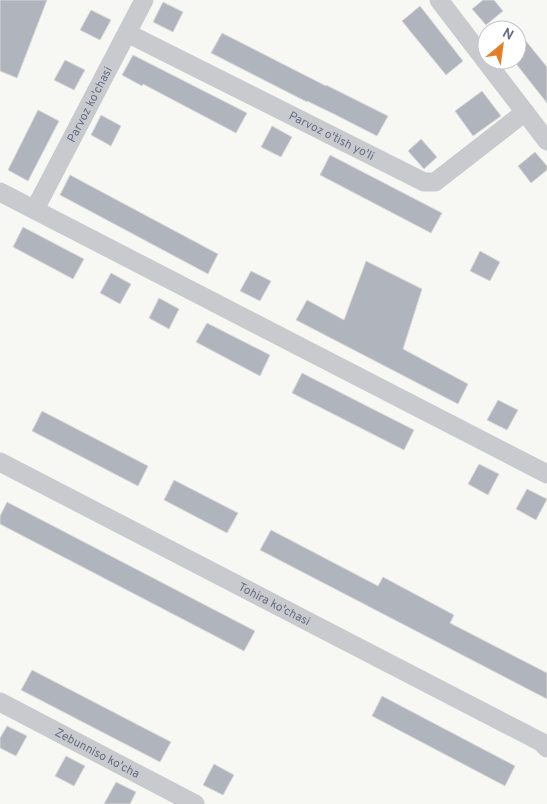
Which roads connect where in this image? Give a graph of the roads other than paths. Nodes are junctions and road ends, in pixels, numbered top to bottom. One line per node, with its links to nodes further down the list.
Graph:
1 (144, 0): 3 (street, Parvoz ko'chasi)
2 (440, 0): 4 (street)
3 (127, 33): 4 (street, Parvoz o'tish yo'li); 7 (street, Parvoz ko'chasi)
4 (525, 112): 5 (street)
5 (547, 141)
6 (0, 192): 7 (street)
7 (35, 209): 9 (street)
8 (0, 462): 11 (street, Tohira ko'chasi)
9 (547, 474)
10 (0, 702): 12 (street, Zebunniso ko'cha)
11 (547, 748)
12 (195, 804)

